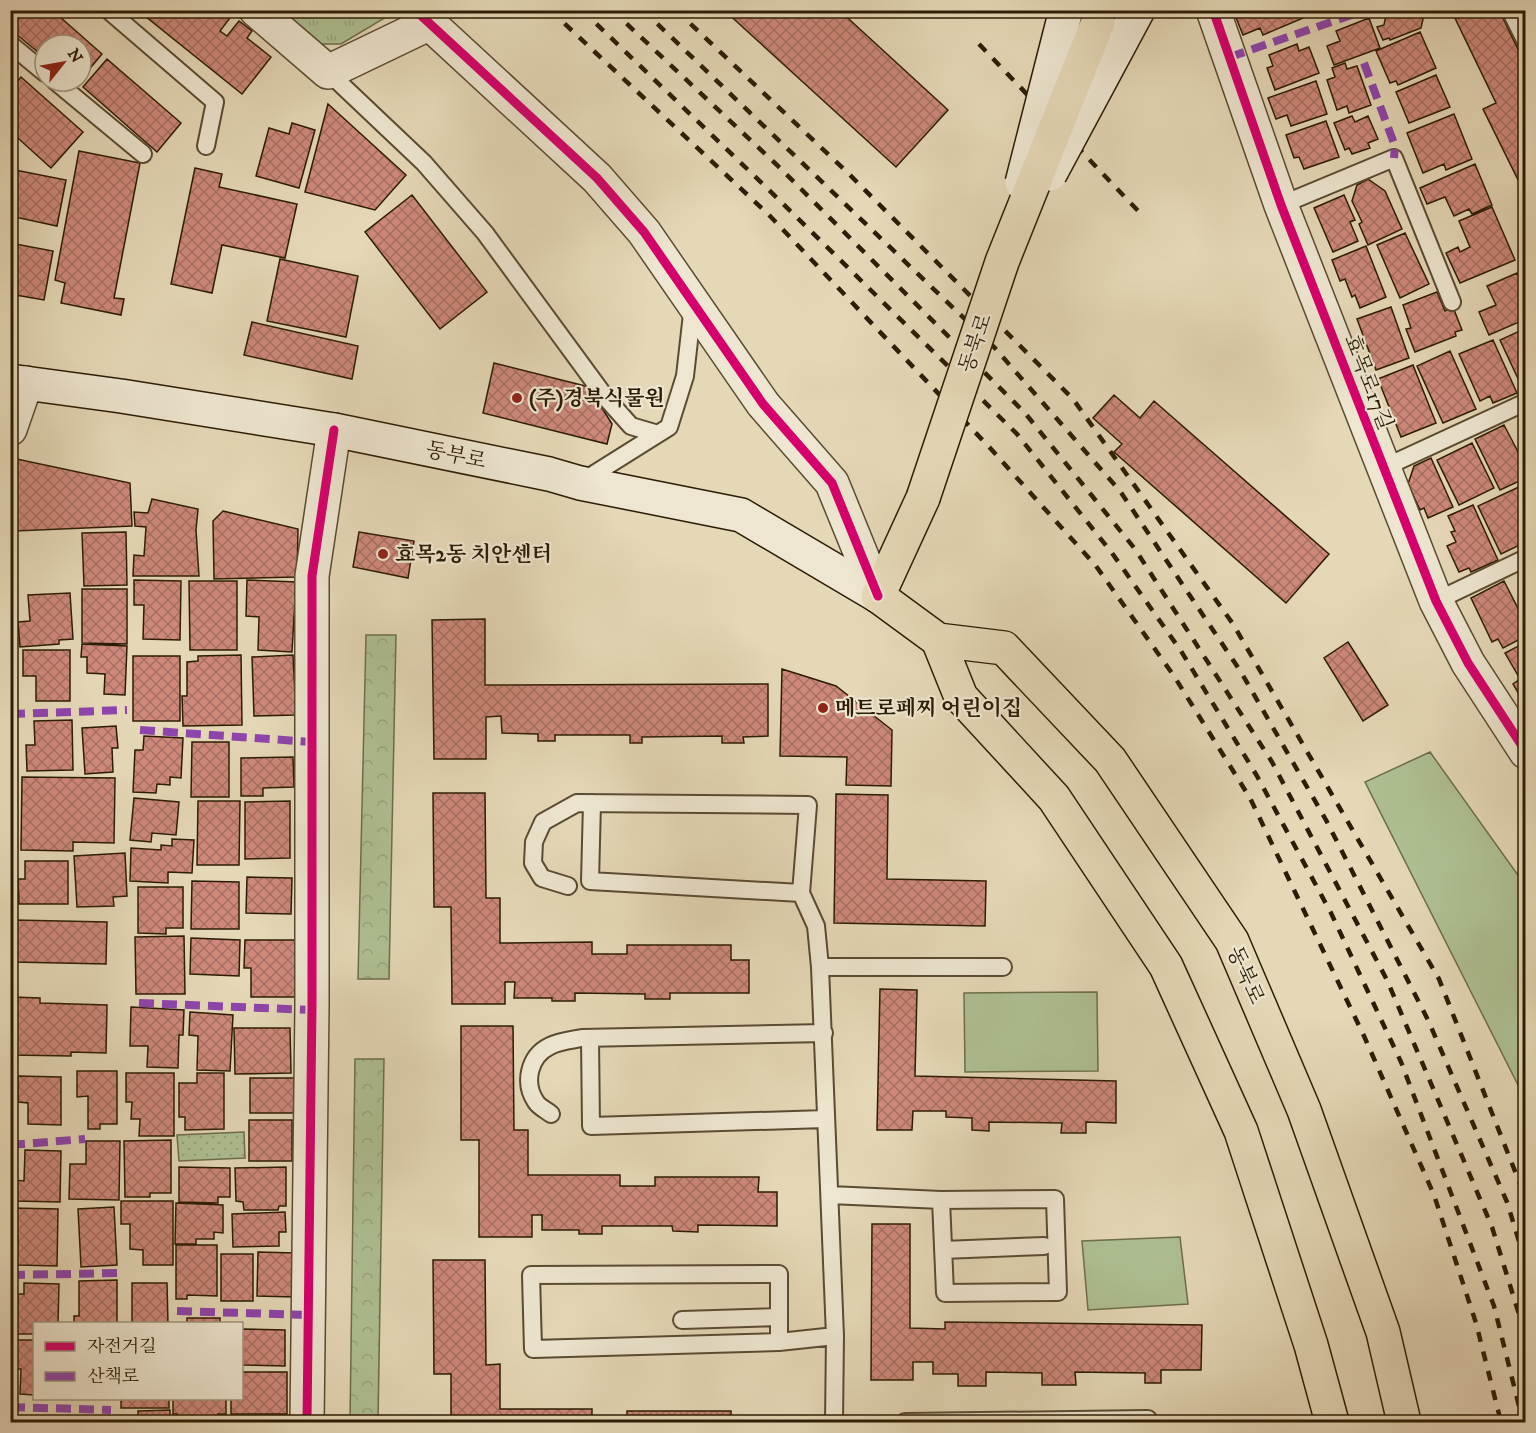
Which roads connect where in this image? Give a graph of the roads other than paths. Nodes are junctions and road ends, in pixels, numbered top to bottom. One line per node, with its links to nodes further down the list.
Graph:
1 (108, 10): 14 (lane)
2 (256, 10): 12 (street)
3 (1066, 10): 17 (street, bridge)
4 (1138, 10): 17 (street, bridge)
5 (1213, 10): 16 (street, 효목로17길)
6 (1510, 10): 9 (lane)
7 (1100, 16): 17 (main road, 동북로, bridge)
8 (422, 17): 12 (street); 18 (street)
9 (1526, 42)
10 (10, 44): 11 (lane)
11 (33, 63)
12 (328, 72): 24 (lane)
13 (69, 93): 15 (lane)
14 (206, 146)
15 (143, 154)
16 (1281, 206): 19 (lane); 25 (street, 효목로17길)
17 (1002, 262): 28 (main road, 동북로, bridge)
18 (693, 301): 24 (lane); 28 (street)
19 (1452, 302)
20 (18, 382): 22 (street); 23 (street, 동부로)
21 (1526, 402): 25 (lane)
22 (10, 429)
23 (334, 430): 26 (street, 동부로); 49 (street)
24 (658, 434): 26 (lane)
25 (1383, 468): 29 (street, 효목로17길)
26 (580, 483): 28 (street, 동부로)
27 (1526, 558): 29 (lane)
28 (878, 596): 30 (main road, 동북로)
29 (1436, 602): 31 (street, 효목로17길)
30 (938, 640): 54 (main road); 55 (main road, 동북로)
31 (1521, 736)
32 (592, 803): 33 (lane); 34 (lane); 34 (lane)
33 (568, 886)
34 (801, 893): 35 (lane)
35 (820, 967): 36 (lane); 37 (lane)
36 (1003, 967)
37 (824, 1033): 38 (lane); 40 (lane)
38 (590, 1038): 39 (lane); 40 (lane)
39 (551, 1114)
40 (825, 1119): 41 (lane)
41 (830, 1195): 42 (lane); 47 (lane)
42 (941, 1200): 44 (lane); 44 (lane)
43 (1044, 1246): 44 (lane)
44 (943, 1250)
45 (779, 1317): 46 (lane); 48 (lane); 48 (lane)
46 (682, 1320)
47 (835, 1336): 48 (lane); 50 (lane)
48 (779, 1342)
49 (307, 1422)
50 (834, 1422)
51 (905, 1422): 52 (lane)
52 (950, 1422): 53 (lane)
53 (1148, 1422)
54 (1332, 1422)
55 (1404, 1422)

